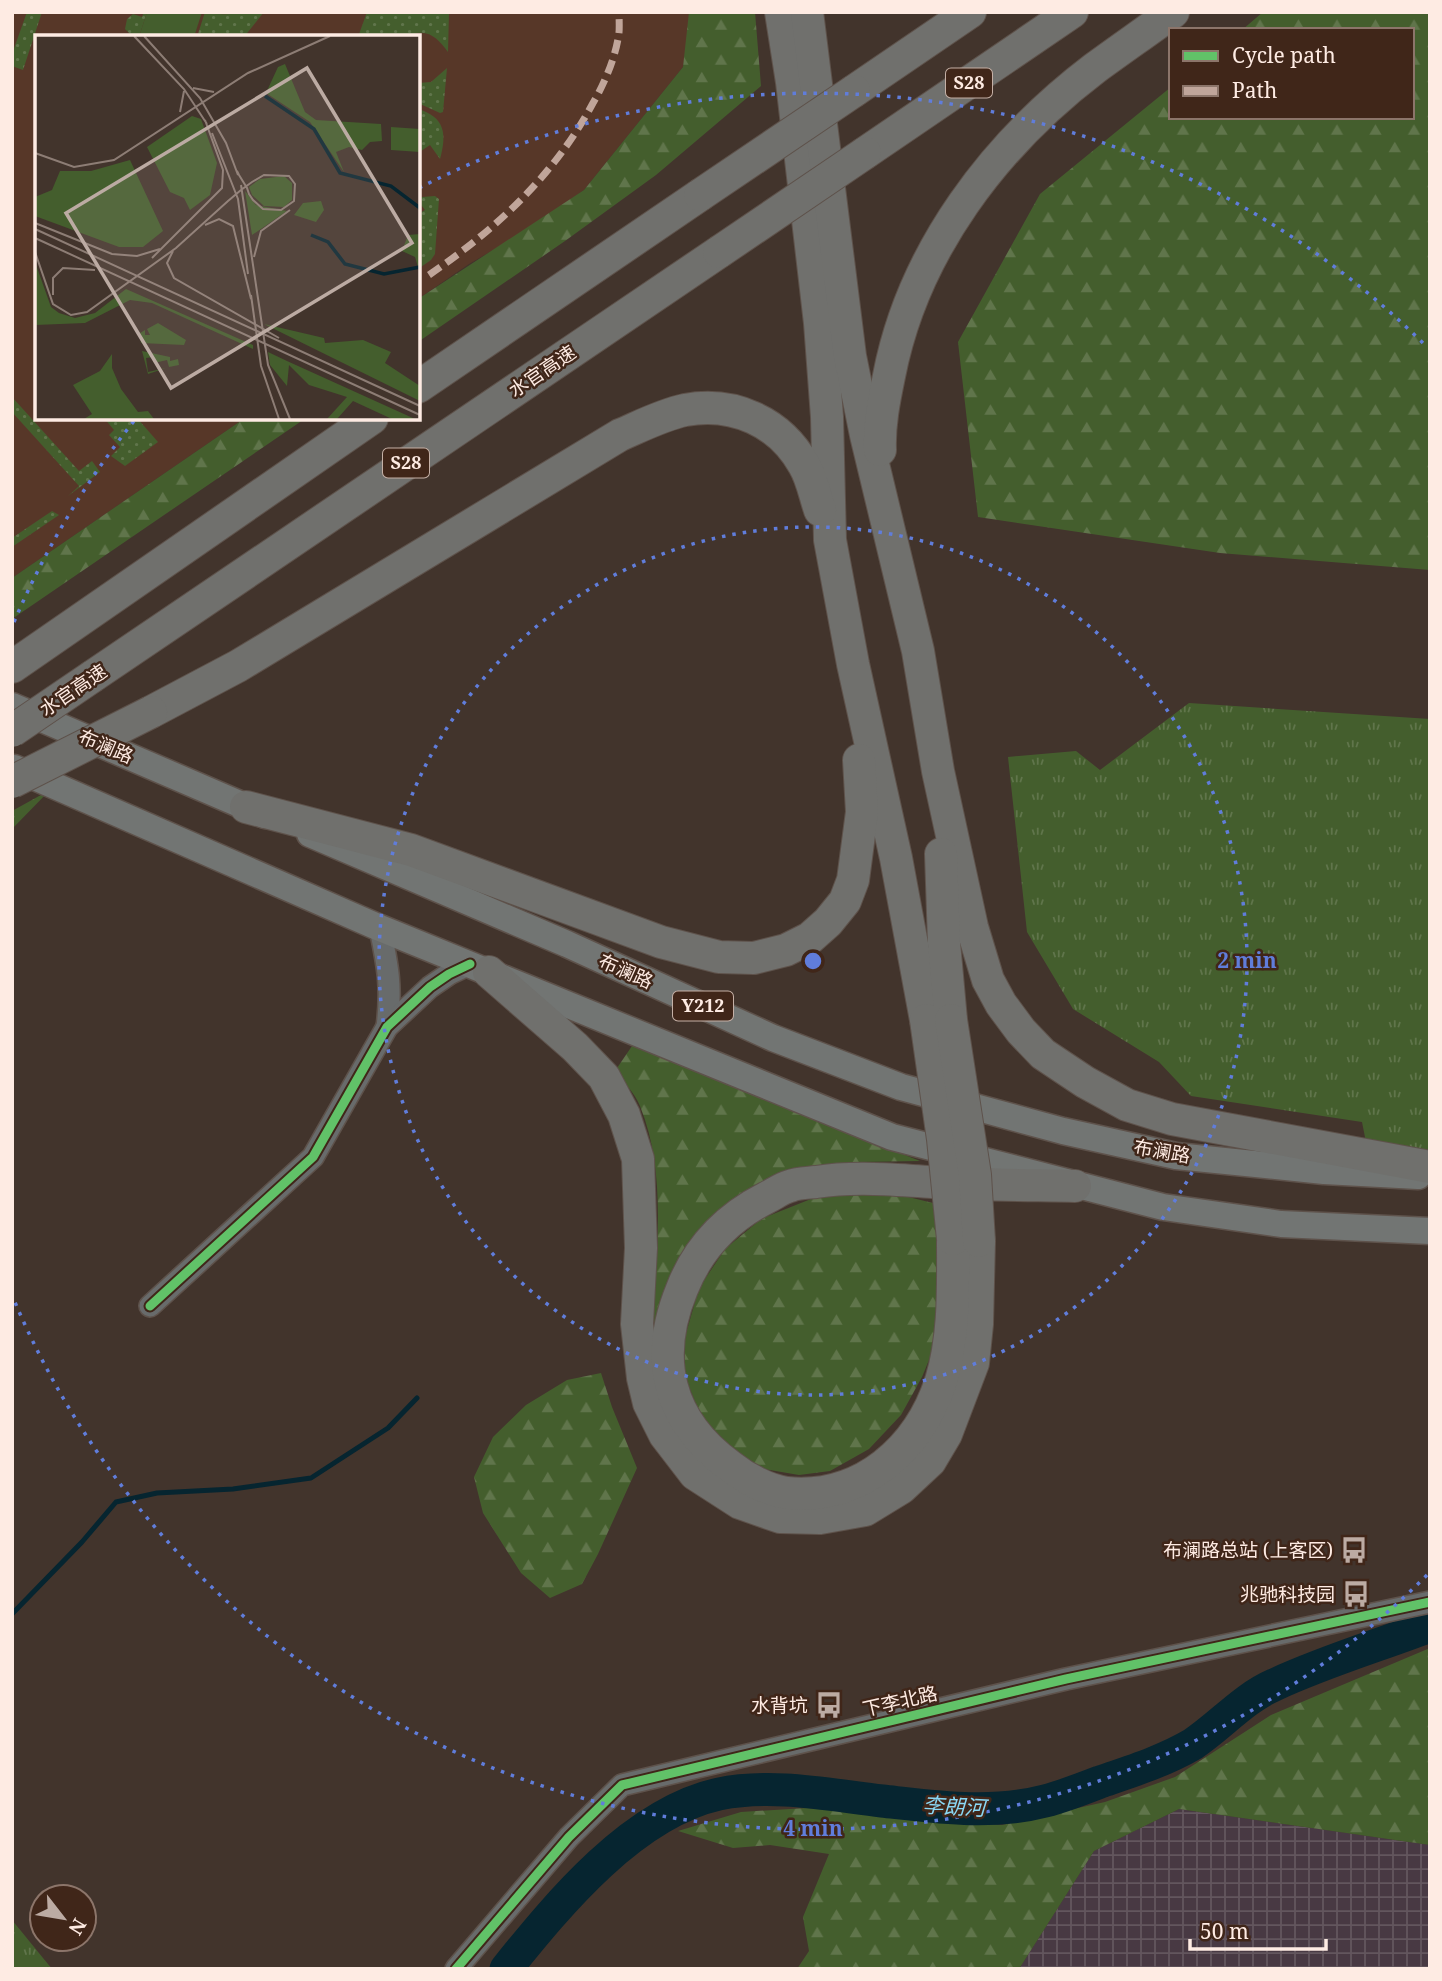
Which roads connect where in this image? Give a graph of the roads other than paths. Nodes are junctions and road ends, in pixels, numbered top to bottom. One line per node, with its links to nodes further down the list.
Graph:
1 (781, 12): 11 (highway)
2 (807, 12): 10 (highway)
3 (947, 12): 7 (highway)
4 (970, 12): 7 (highway)
5 (1072, 12): 15 (highway, 水官高速 / S28, bridge)
6 (1173, 12): 10 (highway)
7 (906, 55): 8 (highway, bridge)
8 (420, 386)
9 (369, 420): 12 (highway)
10 (885, 514): 17 (highway)
11 (830, 540): 13 (highway); 18 (highway, bridge)
12 (21, 661)
13 (853, 664): 19 (highway); 22 (highway)
14 (12, 706): 19 (main road, 布澜路 / Y212)
15 (12, 731)
16 (12, 768): 20 (main road, Y212)
17 (938, 771): 22 (highway); 24 (highway)
18 (12, 782)
19 (246, 807): 25 (main road, 布澜路 / Y212)
20 (380, 928): 21 (main road, Y212); 23 (street)
21 (480, 968): 23 (street); 26 (main road, Y212); 28 (highway)
22 (938, 1020): 28 (highway, bridge)
23 (387, 1027): 29 (street)
24 (1430, 1167)
25 (1430, 1176)
26 (1076, 1186): 27 (main road, Y212); 28 (highway)
27 (1430, 1231)
28 (966, 1240)
29 (150, 1306)
30 (1430, 1602): 31 (street, 下李北路)
31 (456, 1969)

